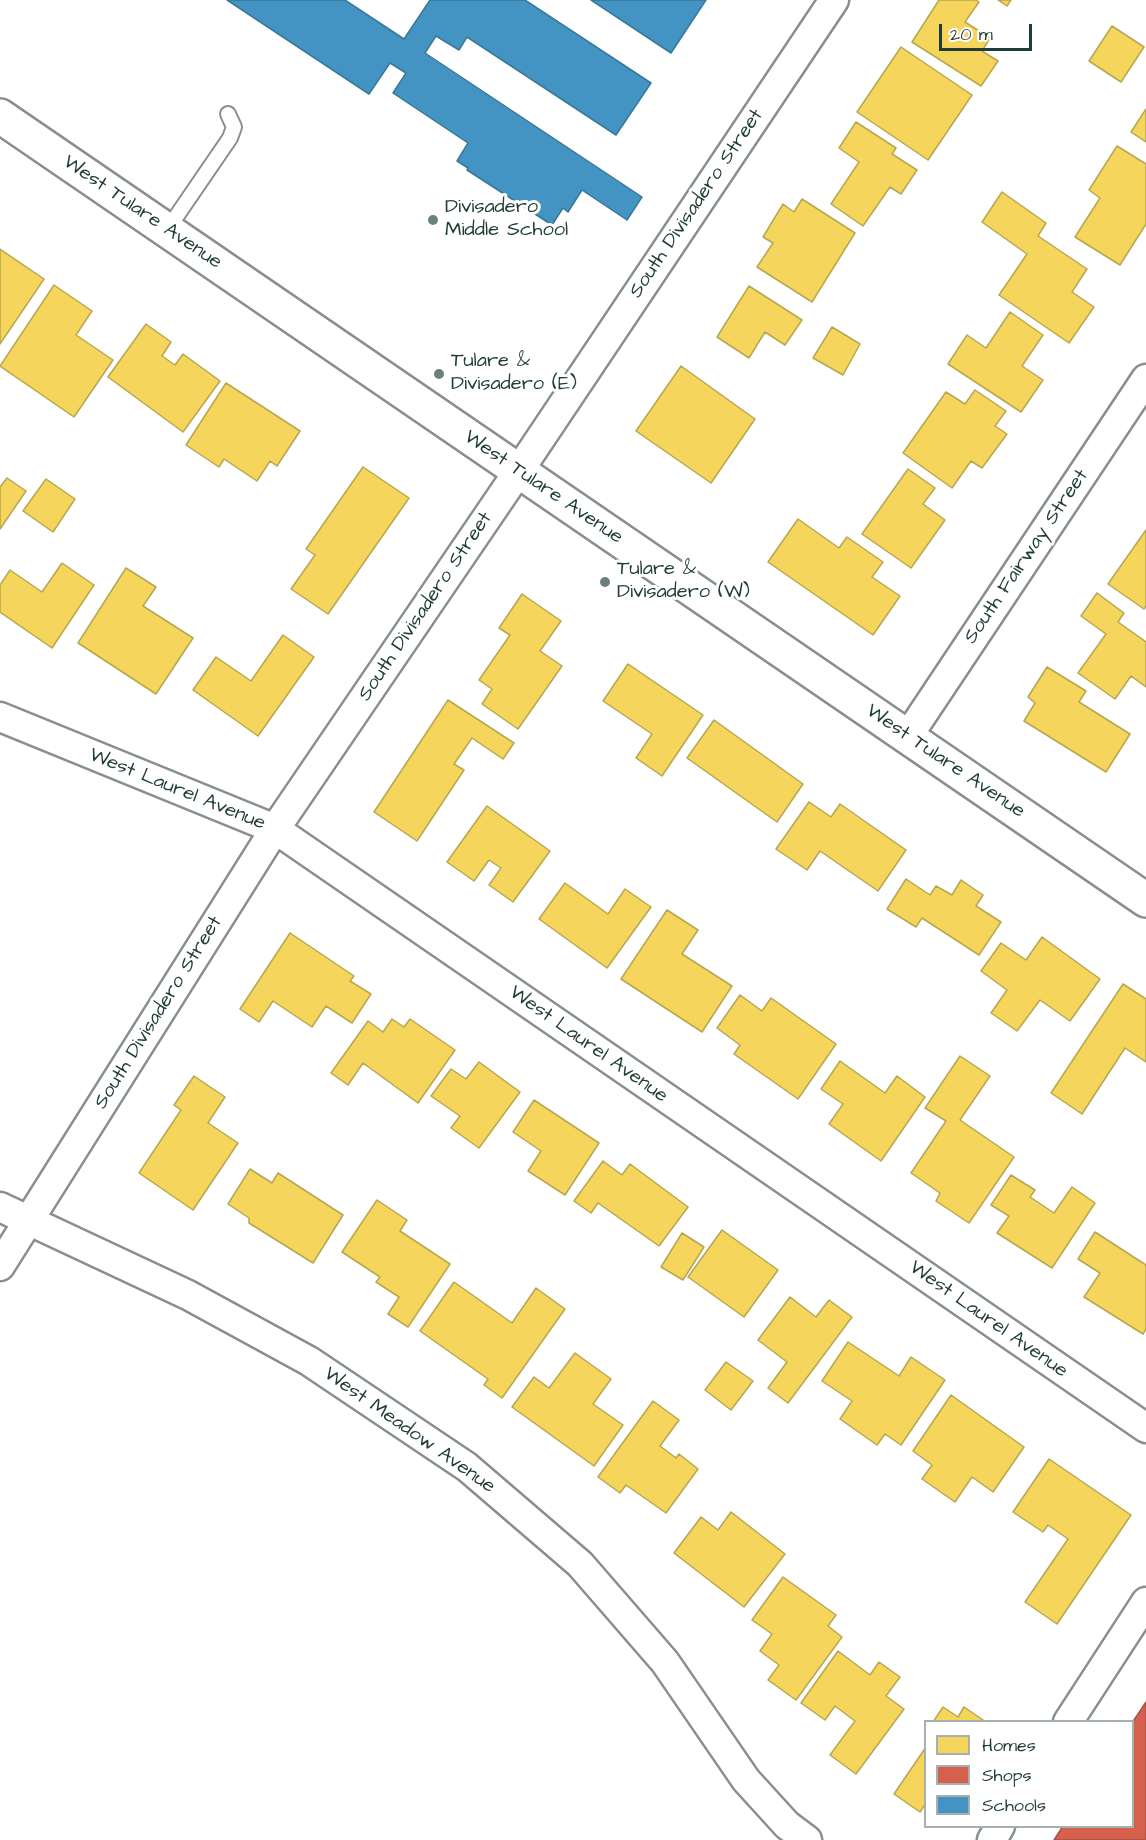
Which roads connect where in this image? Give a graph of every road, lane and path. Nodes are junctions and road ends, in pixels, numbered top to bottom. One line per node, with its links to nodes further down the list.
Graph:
1 (834, 0): 6 (street, South Divisadero Street)
2 (228, 114): 4 (lane)
3 (0, 116): 4 (street, West Tulare Avenue)
4 (167, 230): 6 (street, West Tulare Avenue)
5 (1146, 379): 8 (street, South Fairway Street)
6 (518, 472): 8 (street, West Tulare Avenue); 9 (street, South Divisadero Street)
7 (0, 717): 9 (street, West Laurel Avenue)
8 (908, 736): 10 (street, West Tulare Avenue)
9 (275, 830): 12 (street, South Divisadero Street); 15 (street, West Laurel Avenue)
10 (1146, 900)
11 (0, 1207): 12 (street, West Meadow Avenue)
12 (27, 1220): 13 (street, South Divisadero Street); 14 (street, South Divisadero Street); 18 (street, West Meadow Avenue)
13 (0, 1254)
14 (0, 1266)
15 (1146, 1428)
16 (1146, 1602): 17 (street)
17 (1069, 1720)
18 (807, 1840)

